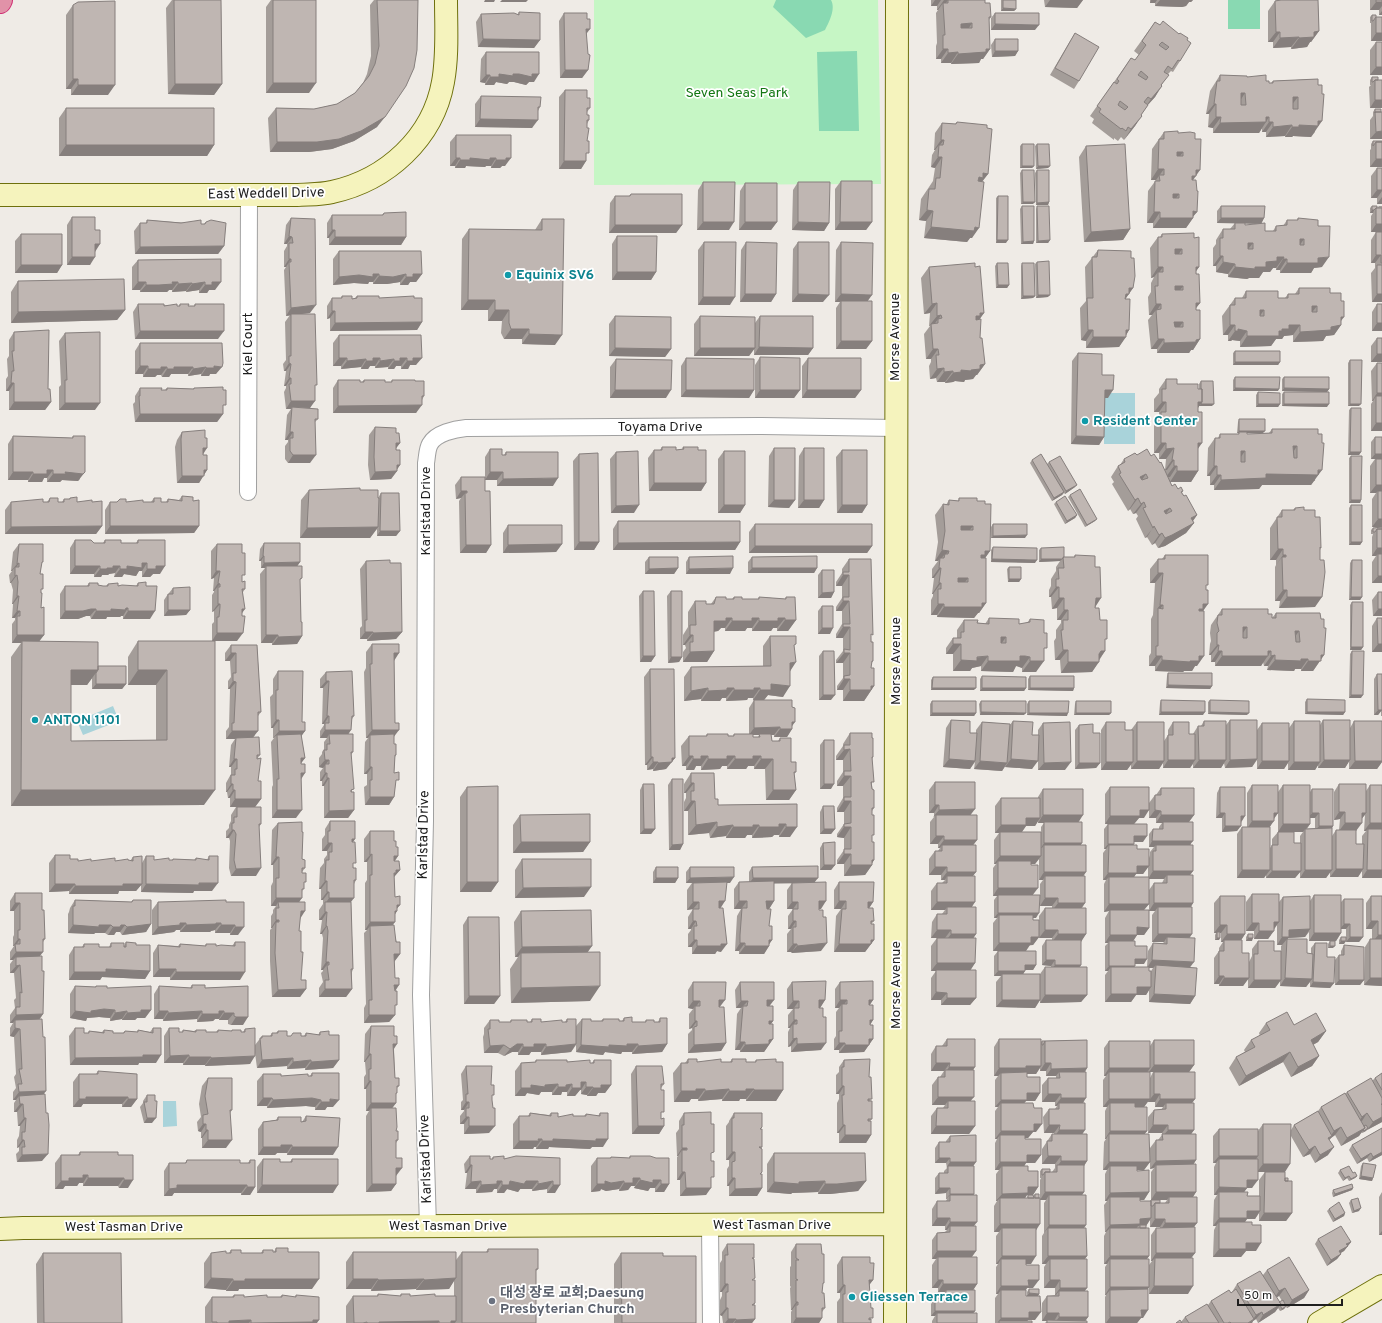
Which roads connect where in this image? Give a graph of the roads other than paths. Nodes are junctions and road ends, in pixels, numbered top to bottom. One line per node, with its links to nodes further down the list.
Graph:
1 (446, 0): 4 (street, East Weddell Drive)
2 (897, 0): 5 (street, Morse Avenue)
3 (0, 195): 4 (street, East Weddell Drive)
4 (249, 195): 7 (street, Kiel Court)
5 (896, 428): 6 (street, Toyama Drive); 8 (street, Morse Avenue)
6 (430, 444): 10 (street, Karlstad Drive)
7 (248, 492)
8 (895, 1224): 9 (street, West Tasman Drive); 14 (street, Morse Avenue)
9 (710, 1225): 10 (street, West Tasman Drive); 13 (street)
10 (428, 1226): 11 (street, West Tasman Drive)
11 (0, 1229)
12 (1382, 1286): 15 (street)
13 (711, 1323)
14 (895, 1323)
15 (1319, 1323)

